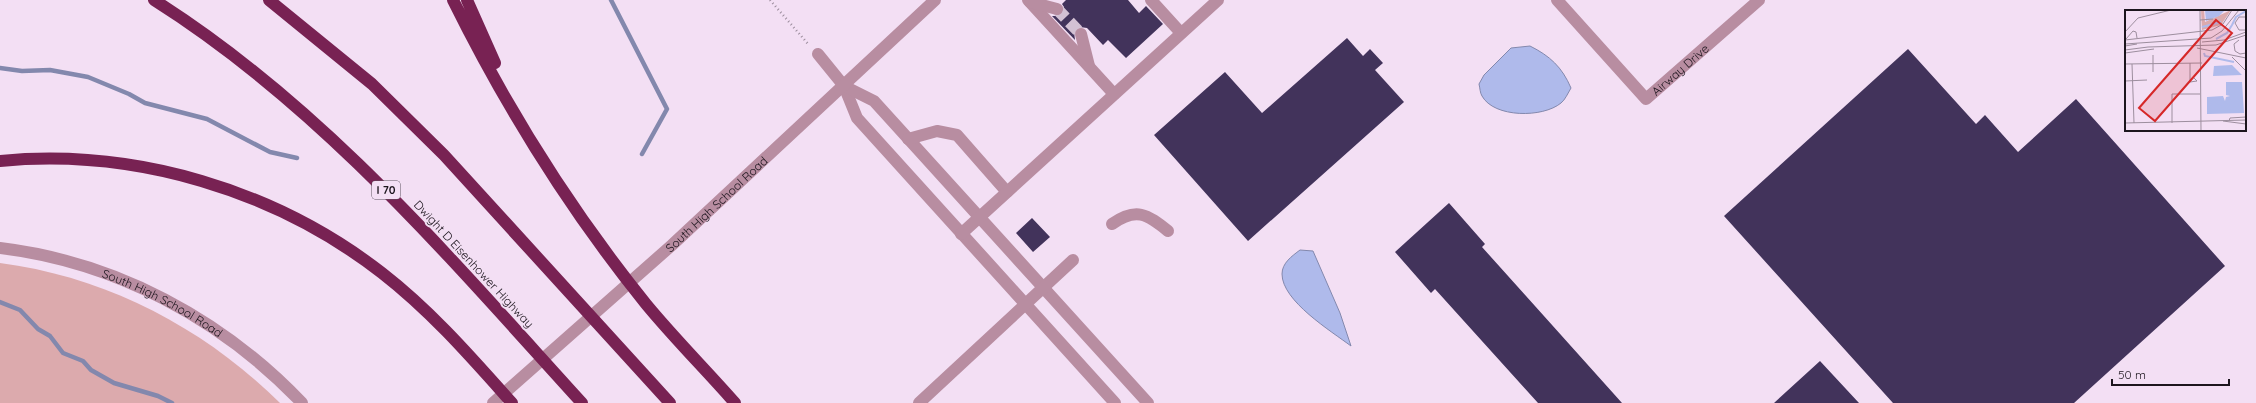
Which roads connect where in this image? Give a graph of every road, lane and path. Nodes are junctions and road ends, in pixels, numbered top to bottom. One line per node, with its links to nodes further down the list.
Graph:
1 (154, 0): 34 (highway, Dwight D Eisenhower Highway / I 70)
2 (269, 0): 35 (highway)
3 (453, 0): 19 (highway)
4 (467, 0): 19 (highway)
5 (770, 0): 15 (path)
6 (935, 0): 17 (street, South High School Road)
7 (1151, 0): 13 (street)
8 (1218, 0): 13 (street)
9 (1557, 0): 10 (street, Airway Drive)
10 (1759, 0)
11 (1029, 1): 12 (street); 16 (street)
12 (1057, 9)
13 (1181, 33): 18 (street)
14 (1081, 34): 16 (street)
15 (818, 54): 17 (street)
16 (1089, 67): 18 (street)
17 (844, 86): 20 (street); 26 (street); 32 (street, South High School Road)
18 (1114, 94): 22 (street)
19 (523, 126): 36 (highway)
20 (908, 139): 22 (street); 23 (street)
21 (0, 161): 33 (highway)
22 (1007, 192): 23 (street)
23 (980, 217): 26 (street); 29 (street)
24 (1112, 224): 25 (street)
25 (1168, 231)
26 (961, 234): 30 (street)
27 (0, 248): 31 (street, South High School Road)
28 (1074, 260): 29 (street)
29 (1044, 288): 30 (street); 39 (street)
30 (1026, 305): 37 (street); 38 (street)
31 (302, 403)
32 (493, 403)
33 (512, 403)
34 (582, 403)
35 (670, 403)
36 (735, 403)
37 (919, 403)
38 (1115, 403)
39 (1148, 403)

